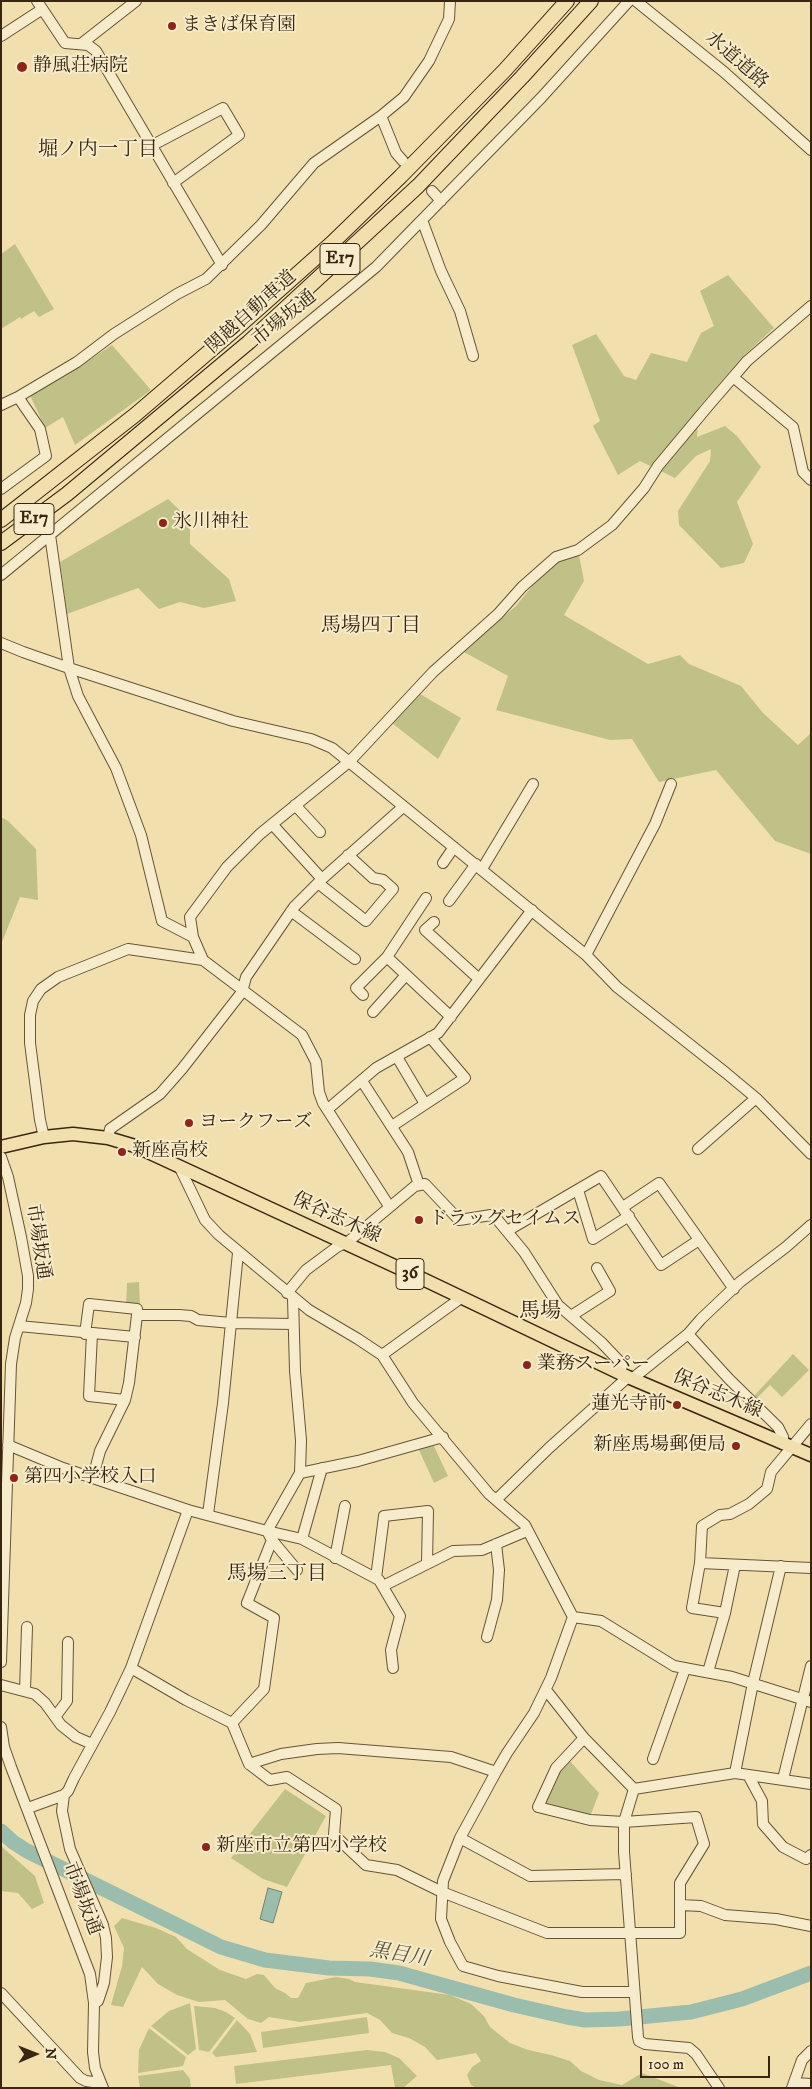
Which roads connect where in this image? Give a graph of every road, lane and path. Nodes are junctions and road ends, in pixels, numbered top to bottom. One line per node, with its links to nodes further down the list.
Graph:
1 (136, 1): 9 (street)
2 (450, 1): 10 (street)
3 (567, 1): 26 (highway, 関越自動車道 / E17)
4 (590, 1): 28 (highway, 関越自動車道 / E17)
5 (629, 1): 16 (street, 市場坂通)
6 (636, 1): 12 (street, 水道道路)
7 (39, 6): 8 (street); 9 (street)
8 (1, 36)
9 (81, 44): 11 (street)
10 (381, 116): 13 (street); 18 (street)
11 (151, 146): 14 (street); 14 (street)
12 (811, 150)
13 (403, 161)
14 (173, 183): 18 (street)
15 (432, 191): 16 (street)
16 (441, 200): 17 (street, 市場坂通)
17 (422, 220): 20 (street); 27 (street, 市場坂通)
18 (222, 265): 22 (street)
19 (811, 306): 21 (street)
20 (473, 356)
21 (734, 377): 24 (street); 32 (street)
22 (18, 397): 23 (street); 25 (street)
23 (1, 405)
24 (811, 480)
25 (1, 489)
26 (1, 520)
27 (50, 535): 29 (street, 市場坂通); 31 (street)
28 (1, 543)
29 (1, 574)
30 (1, 643): 31 (street)
31 (69, 668): 32 (street); 49 (street)
32 (350, 761): 35 (street); 36 (street)
33 (533, 784): 42 (street)
34 (671, 784): 50 (street)
35 (295, 805): 37 (street); 38 (street)
36 (403, 808): 39 (street); 40 (street)
37 (272, 824): 43 (street); 49 (street)
38 (320, 832)
39 (454, 848): 41 (street); 42 (street)
40 (348, 855): 43 (street); 43 (street)
41 (443, 863)
42 (479, 866): 45 (street); 46 (street)
43 (320, 881): 47 (street)
44 (426, 898): 51 (street)
45 (449, 901)
46 (532, 910): 50 (street); 55 (street)
47 (291, 911): 52 (street); 56 (street)
48 (434, 922): 55 (street)
49 (193, 937): 53 (street)
50 (586, 955): 63 (street)
51 (386, 957): 54 (street); 57 (street)
52 (355, 959)
53 (203, 960): 56 (street); 67 (street)
54 (406, 975): 58 (street); 59 (street)
55 (479, 979): 59 (street)
56 (242, 992): 65 (street); 68 (street)
57 (363, 995)
58 (373, 1012)
59 (451, 1017): 60 (street)
60 (430, 1037): 61 (street); 64 (street)
61 (397, 1057): 62 (street); 64 (street)
62 (362, 1081): 65 (street); 66 (street)
63 (756, 1098): 70 (street); 71 (street)
64 (425, 1104): 66 (street)
65 (328, 1109): 76 (street)
66 (392, 1126): 74 (street)
67 (44, 1137): 68 (main road, 保谷志木線 / 36); 69 (main road, 保谷志木線 / 36)
68 (108, 1138): 73 (main road, 保谷志木線 / 36)
69 (1, 1147)
70 (698, 1149)
71 (811, 1154)
72 (1, 1157): 91 (street, 市場坂通)
73 (179, 1166): 81 (main road, 保谷志木線 / 36); 82 (street)
74 (419, 1185): 76 (street); 79 (street)
75 (578, 1190): 77 (street); 77 (street); 79 (street)
76 (389, 1206): 81 (street)
77 (626, 1212): 80 (street); 80 (street)
78 (811, 1225): 84 (street)
79 (508, 1232): 88 (street)
80 (699, 1240): 84 (street)
81 (344, 1244): 85 (street); 86 (main road, 保谷志木線 / 36)
82 (238, 1252): 85 (street); 89 (street)
83 (597, 1268): 88 (street)
84 (734, 1289): 93 (street)
85 (290, 1295): 90 (street); 95 (street)
86 (461, 1298): 95 (street); 96 (main road, 保谷志木線 / 36)
87 (137, 1315): 89 (street); 92 (street); 94 (street)
88 (571, 1316): 96 (street)
89 (231, 1323): 90 (street); 109 (street)
90 (293, 1324): 104 (street)
91 (19, 1326): 92 (street); 100 (street, 市場坂通)
92 (88, 1334): 94 (street); 97 (street)
93 (688, 1334): 96 (street); 101 (street)
94 (135, 1338): 97 (street)
95 (382, 1355): 99 (street)
96 (627, 1376): 101 (main road, 保谷志木線 / 36); 106 (street)
97 (125, 1400): 105 (street)
98 (811, 1424): 101 (street)
99 (443, 1437): 103 (street); 106 (street)
100 (8, 1445): 105 (street); 127 (street, 市場坂通)
101 (788, 1446): 102 (main road, 保谷志木線 / 36); 116 (street)
102 (811, 1455)
103 (322, 1468): 104 (street); 112 (street)
104 (300, 1473): 111 (street)
105 (93, 1477): 108 (street)
106 (496, 1500): 110 (street)
107 (345, 1506): 114 (street)
108 (188, 1510): 109 (street); 129 (street)
109 (208, 1514): 111 (street)
110 (527, 1531): 113 (street); 123 (street)
111 (269, 1536): 112 (street); 120 (street); 139 (street)
112 (302, 1540): 114 (street)
113 (496, 1544): 115 (street); 125 (street)
114 (335, 1558): 121 (street)
115 (427, 1564): 121 (street); 121 (street)
116 (700, 1564): 117 (street); 122 (street)
117 (735, 1565): 118 (street); 122 (street)
118 (781, 1566): 119 (street); 133 (street)
119 (811, 1568)
120 (297, 1570)
121 (379, 1582): 130 (street)
122 (724, 1614): 132 (street)
123 (573, 1617): 131 (street); 135 (street)
124 (27, 1627): 136 (street)
125 (487, 1637)
126 (68, 1642): 138 (street)
127 (1, 1662)
128 (811, 1666): 137 (street)
129 (131, 1668): 139 (street); 142 (street)
130 (393, 1668)
131 (685, 1669): 132 (street); 143 (street)
132 (708, 1672): 133 (street)
133 (752, 1683): 137 (street); 146 (street)
134 (1, 1685): 136 (street)
135 (546, 1690): 141 (street); 145 (street)
136 (25, 1691): 138 (street)
137 (806, 1701): 148 (street)
138 (55, 1717): 142 (street)
139 (232, 1723): 144 (street)
140 (1, 1727): 152 (street, 市場坂通)
141 (584, 1738): 150 (street); 153 (street)
142 (92, 1744): 151 (street)
143 (653, 1759)
144 (249, 1764): 145 (street); 157 (street)
145 (496, 1772): 154 (street)
146 (734, 1772): 147 (street); 150 (street)
147 (748, 1775): 148 (street); 155 (street)
148 (783, 1779): 149 (street)
149 (811, 1784)
150 (634, 1789): 153 (street)
151 (64, 1795): 152 (street); 163 (street)
152 (30, 1814): 163 (street, 市場坂通)
153 (624, 1822): 156 (street); 158 (street)
154 (460, 1838): 156 (street); 157 (street)
155 (811, 1855)
156 (626, 1874): 160 (street)
157 (442, 1892): 160 (street); 162 (street)
158 (680, 1905): 159 (street); 160 (street)
159 (811, 1926)
160 (630, 1934): 162 (street)
161 (1, 1993): 166 (street)
162 (634, 1994): 168 (street)
163 (94, 2003): 166 (street, 市場坂通)
164 (811, 2051): 167 (street)
165 (811, 2084): 167 (street)
166 (102, 2085)
167 (793, 2085)
168 (718, 2088)

